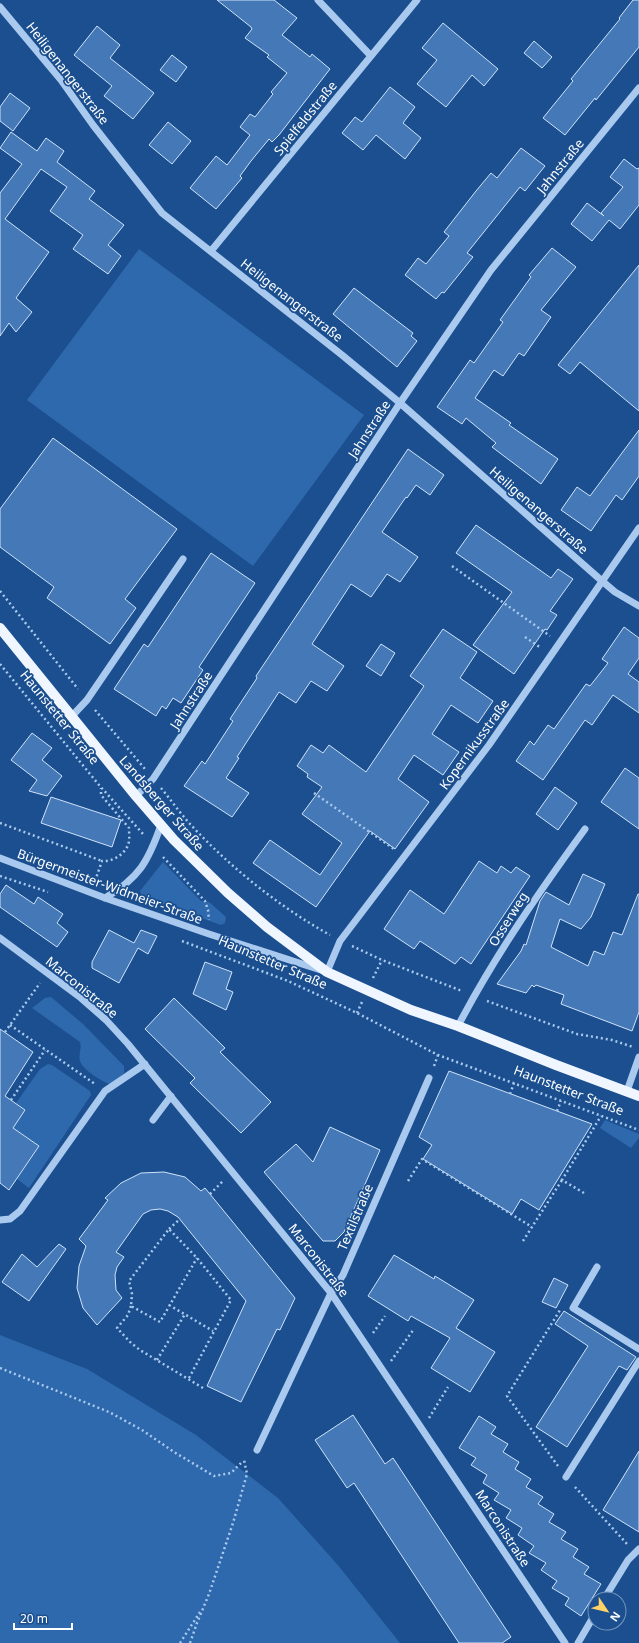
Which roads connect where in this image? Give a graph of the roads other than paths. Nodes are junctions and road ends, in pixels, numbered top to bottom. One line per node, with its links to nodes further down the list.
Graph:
1 (318, 0): 4 (street)
2 (417, 0): 4 (street, Spielfeldstraße)
3 (0, 7): 6 (street, Heiligenangerstraße)
4 (371, 56): 6 (street, Spielfeldstraße)
5 (639, 88): 7 (street, Jahnstraße)
6 (211, 251): 7 (street, Heiligenangerstraße)
7 (400, 404): 10 (street, Heiligenangerstraße); 14 (street, Jahnstraße)
8 (639, 528): 10 (street, Kopernikusstraße)
9 (183, 558): 13 (street)
10 (602, 582): 11 (street, Heiligenangerstraße); 20 (street, Kopernikusstraße)
11 (639, 606)
12 (0, 628): 13 (main road, Landsberger Straße)
13 (72, 716): 14 (main road, Landsberger Straße)
14 (136, 796): 15 (main road, Landsberger Straße)
15 (161, 825): 18 (street); 20 (main road, Landsberger Straße)
16 (585, 829): 21 (street, Osserweg)
17 (0, 858): 18 (street, Bürgermeister-Widmeier-Straße)
18 (105, 898): 20 (street, Bürgermeister-Widmeier-Straße)
19 (0, 938): 23 (street, Marconistraße)
20 (327, 972): 21 (main road, Haunstetter Straße)
21 (458, 1026): 25 (main road, Haunstetter Straße)
22 (639, 1057): 25 (street)
23 (145, 1064): 26 (street, Marconistraße); 29 (street)
24 (429, 1078): 31 (street, Textilstraße)
25 (627, 1091): 27 (main road, Haunstetter Straße)
26 (171, 1096): 28 (street); 31 (street, Marconistraße)
27 (639, 1096)
28 (153, 1120)
29 (0, 1220)
30 (597, 1267): 32 (street)
31 (331, 1294): 34 (street, Textilstraße); 39 (street, Marconistraße)
32 (639, 1348)
33 (639, 1361): 35 (street)
34 (257, 1450)
35 (566, 1477)
36 (637, 1551): 37 (street)
37 (609, 1591)
38 (587, 1628): 40 (street)
39 (565, 1643)
40 (578, 1643)

